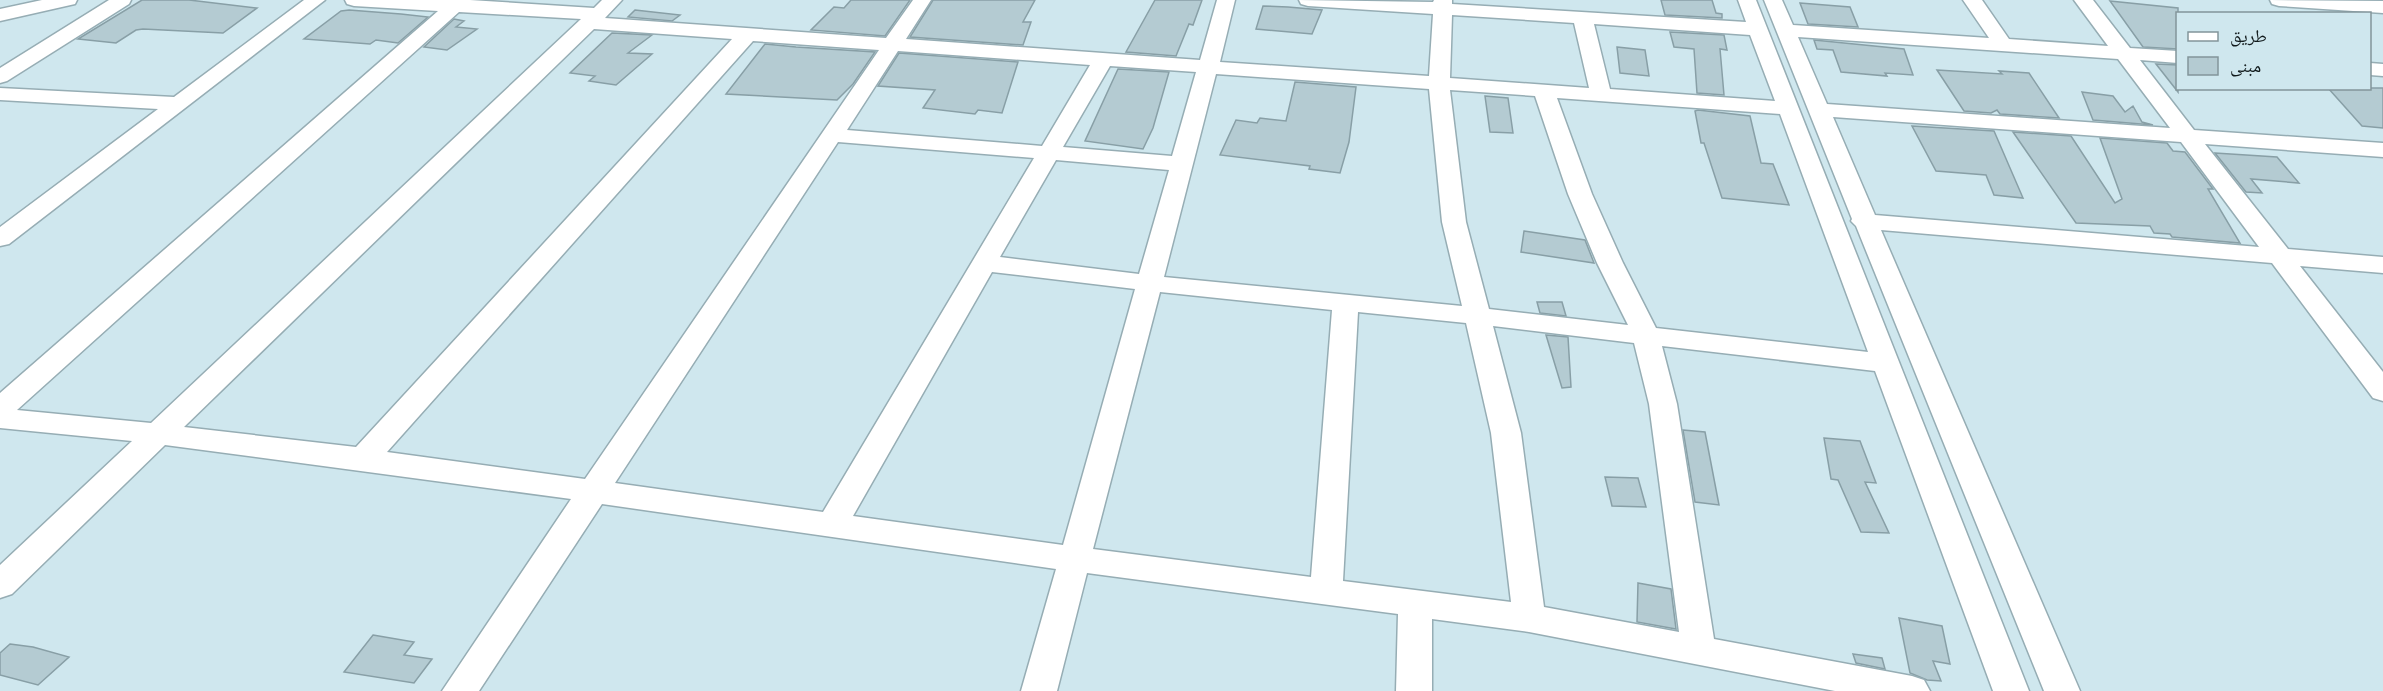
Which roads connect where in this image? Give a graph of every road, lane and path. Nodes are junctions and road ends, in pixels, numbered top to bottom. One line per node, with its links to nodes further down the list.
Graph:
1 (33, 0): 20 (street)
2 (68, 0): 20 (street)
3 (122, 0): 31 (street)
4 (316, 0): 36 (street)
5 (354, 0): 15 (street)
6 (922, 0): 25 (street)
7 (1226, 0): 30 (street)
8 (1320, 0): 16 (street)
9 (1746, 0): 22 (street)
10 (1773, 0): 23 (street)
11 (1972, 0): 26 (street)
12 (2083, 0): 27 (street)
13 (2279, 0): 17 (street)
14 (2376, 0): 17 (street)
15 (458, 3): 19 (street); 55 (street)
16 (1443, 5): 18 (street); 32 (street)
17 (2383, 6)
18 (1541, 8): 21 (street)
19 (600, 12): 24 (street); 57 (street)
20 (7, 13)
21 (1583, 18): 22 (street); 35 (street)
22 (1756, 28): 37 (street)
23 (1784, 30): 26 (street); 38 (street)
24 (747, 35): 25 (street); 58 (street)
25 (892, 46): 29 (street); 39 (street)
26 (2004, 46): 27 (street)
27 (2123, 54): 28 (street); 40 (street)
28 (2176, 57)
29 (1103, 60): 30 (street); 42 (street)
30 (1207, 68): 32 (street); 43 (street)
31 (0, 77)
32 (1438, 84): 33 (street); 51 (street)
33 (1544, 91): 35 (street); 52 (street)
34 (0, 94): 36 (street)
35 (1601, 95): 37 (street)
36 (177, 104): 45 (street)
37 (1788, 108): 53 (street)
38 (1819, 110): 40 (street); 44 (street)
39 (832, 135): 42 (street); 59 (street)
40 (2189, 135): 41 (street); 46 (street)
41 (2383, 150)
42 (1048, 154): 43 (street); 47 (street)
43 (1182, 164): 49 (street)
44 (1863, 221): 46 (street); 72 (street)
45 (0, 239)
46 (2278, 256): 48 (street); 54 (street)
47 (985, 263): 49 (street); 60 (street)
48 (2383, 265)
49 (1149, 283): 50 (street); 61 (street)
50 (1346, 303): 51 (street); 63 (street)
51 (1476, 316): 52 (street); 65 (street)
52 (1646, 335): 53 (street); 66 (street)
53 (1886, 363): 71 (street)
54 (2383, 391)
55 (0, 409)
56 (0, 418): 57 (street)
57 (160, 434): 58 (street); 62 (street)
58 (363, 459): 59 (street)
59 (593, 492): 60 (street); 67 (street)
60 (832, 524): 61 (street)
61 (1076, 559): 63 (street); 68 (street)
62 (0, 585)
63 (1326, 591): 64 (street)
64 (1415, 602): 65 (street); 69 (street)
65 (1529, 618): 66 (street)
66 (1698, 648): 70 (street)
67 (460, 691)
68 (1039, 691)
69 (1414, 691)
70 (1912, 691)
71 (2012, 691)
72 (2062, 691)

